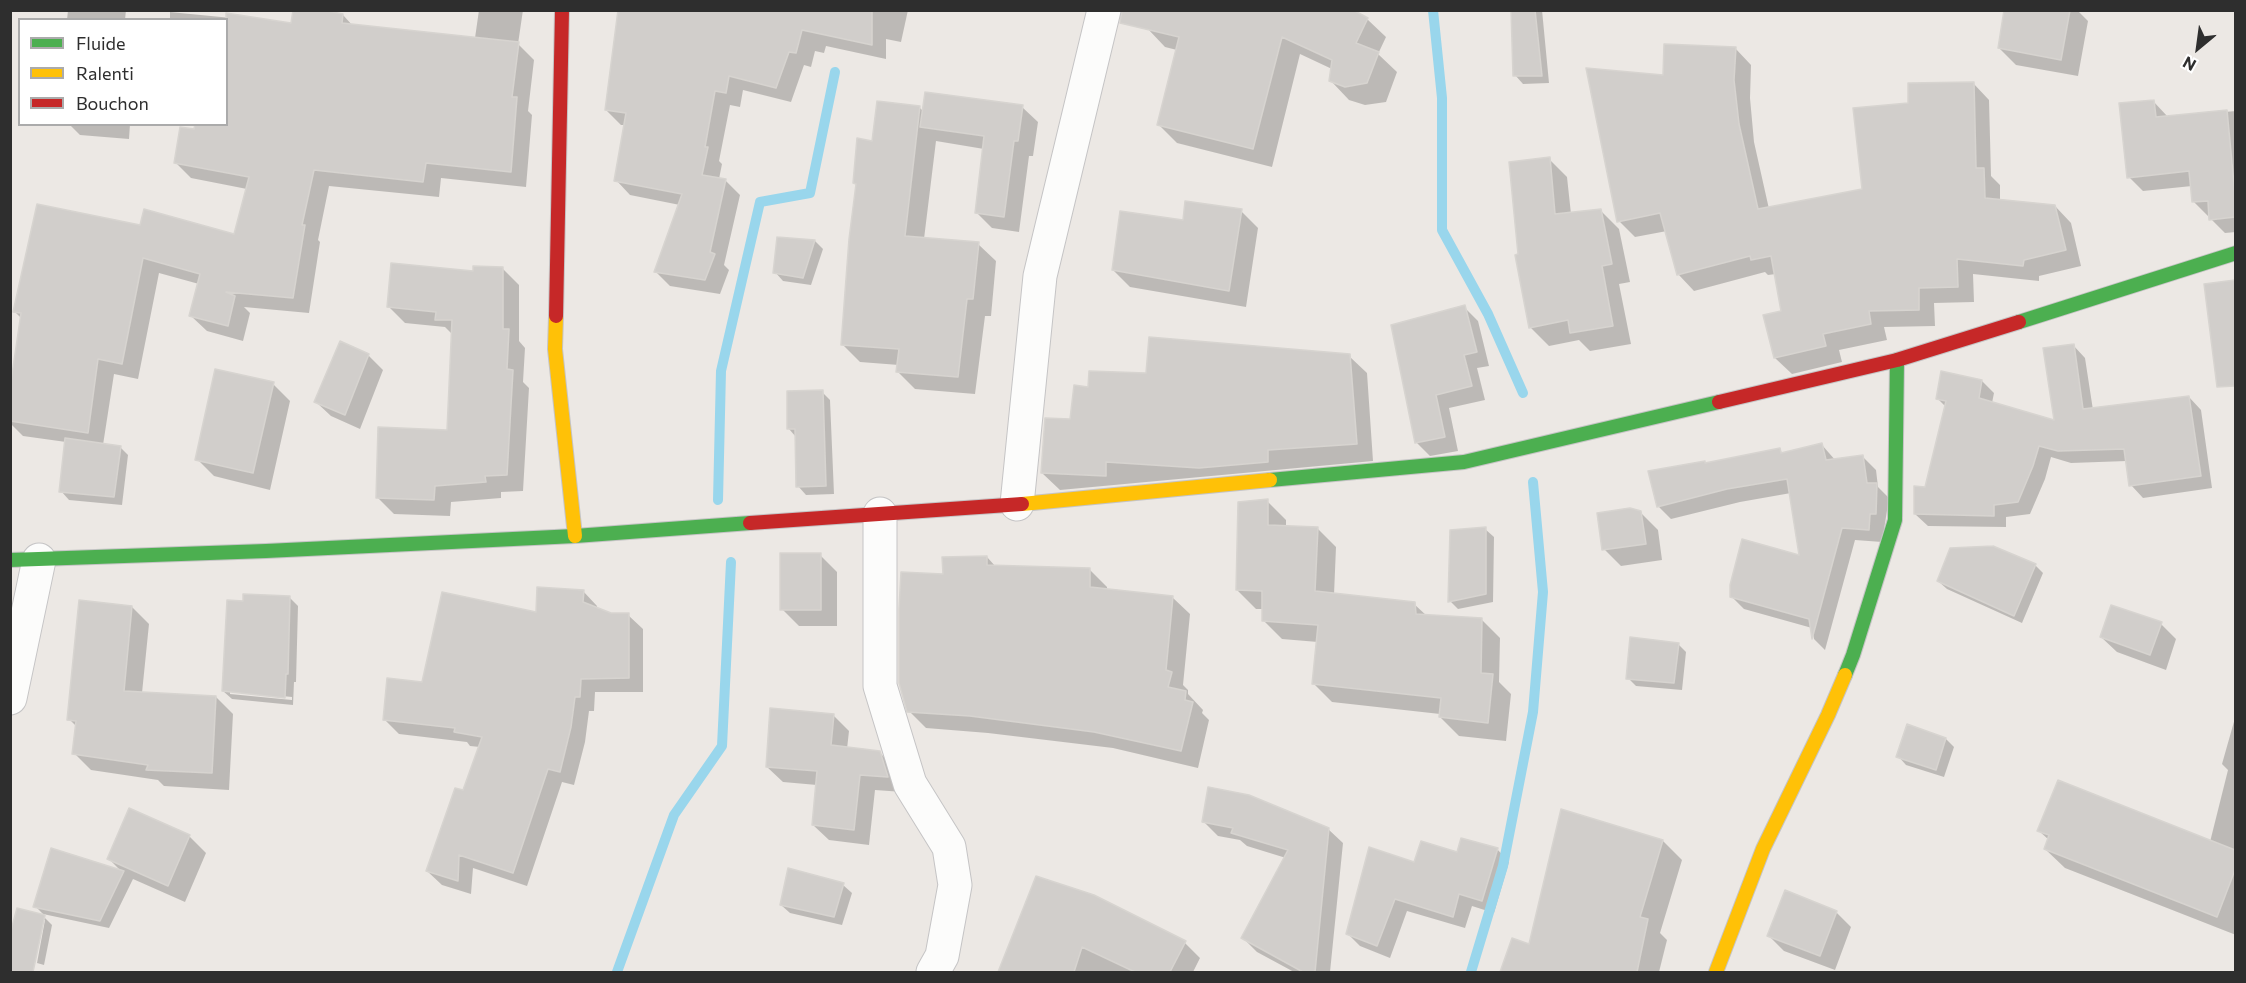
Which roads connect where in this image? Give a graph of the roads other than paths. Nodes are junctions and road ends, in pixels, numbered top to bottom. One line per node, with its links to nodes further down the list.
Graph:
1 (562, 10): 7 (street)
2 (1104, 10): 5 (street)
3 (2235, 253): 4 (street)
4 (1898, 360): 5 (street); 11 (street)
5 (1017, 504): 6 (street)
6 (880, 514): 7 (street); 10 (street)
7 (575, 536): 8 (street)
8 (25, 560): 9 (street)
9 (10, 698)
10 (933, 972)
11 (1716, 972)

